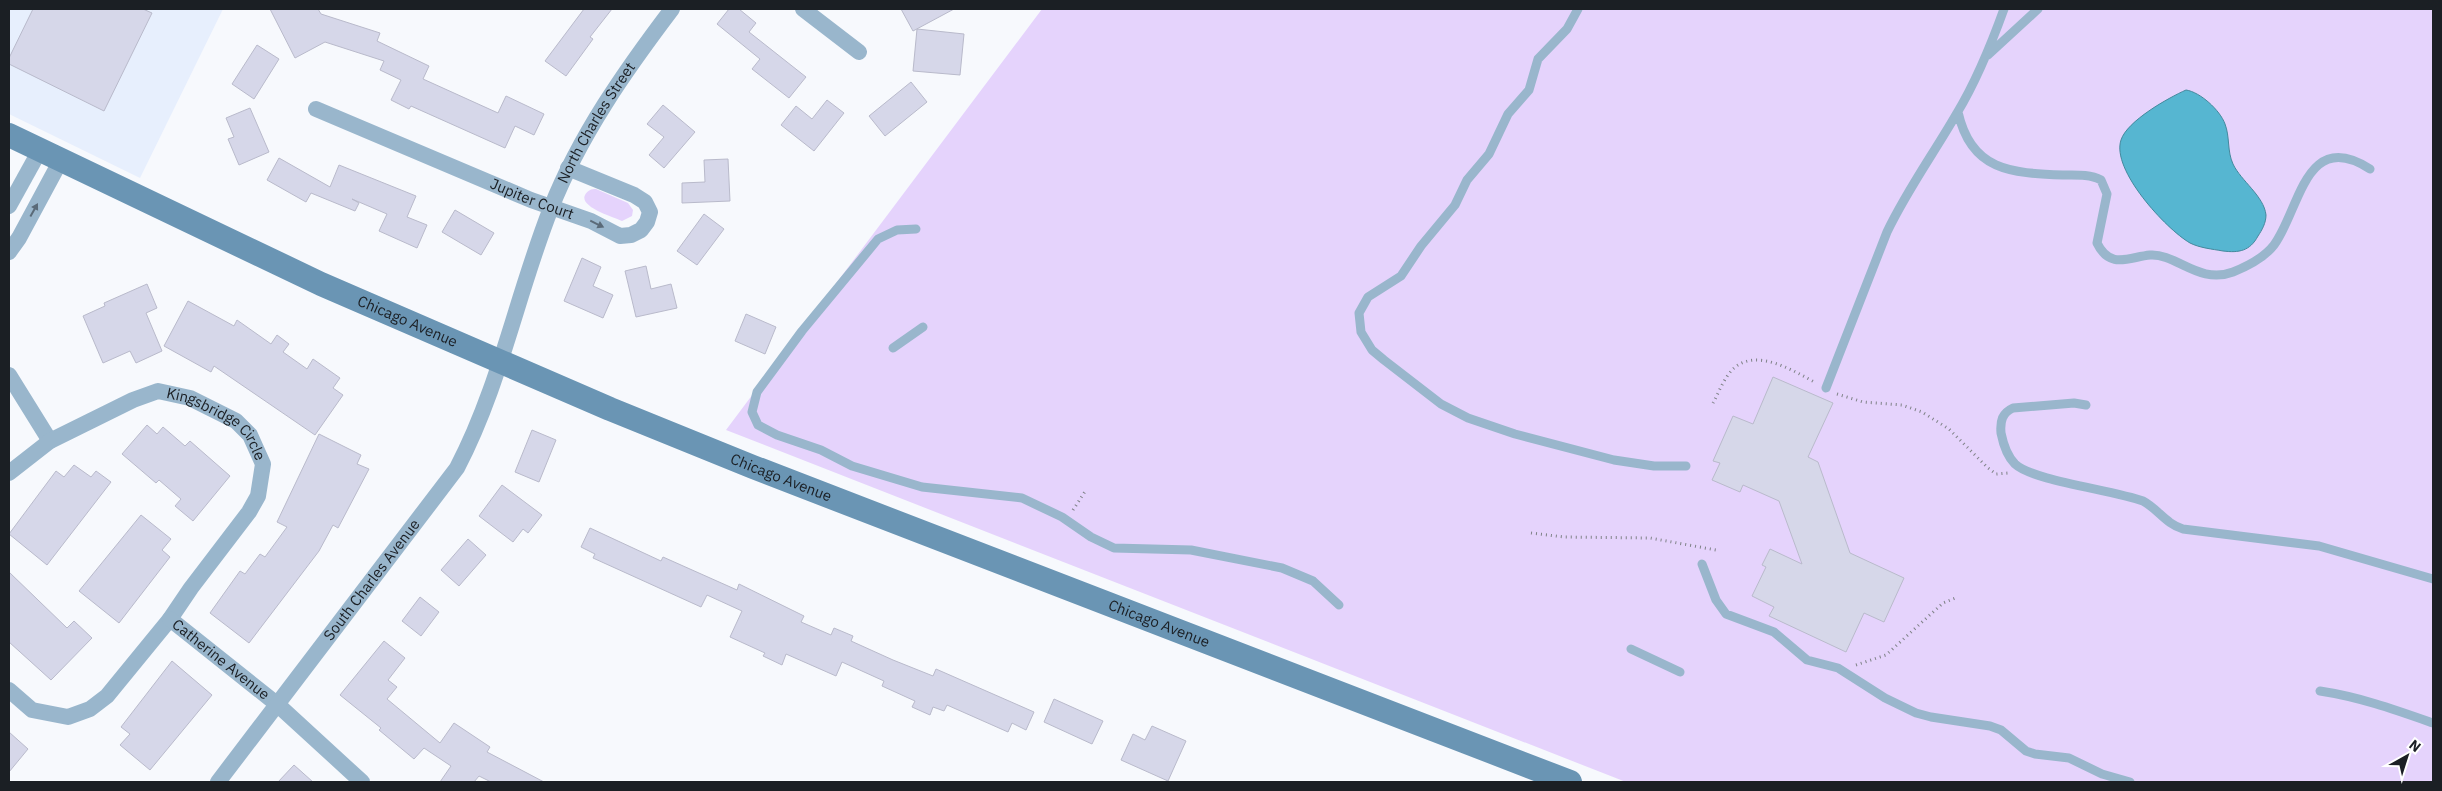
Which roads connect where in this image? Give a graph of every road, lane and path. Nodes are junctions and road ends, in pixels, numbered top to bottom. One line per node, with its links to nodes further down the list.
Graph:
1 (672, 9): 13 (street, North Charles Street)
2 (803, 9): 6 (street)
3 (1578, 9): 27 (lane)
4 (2004, 9): 7 (lane)
5 (2038, 9): 7 (lane)
6 (859, 52)
7 (1985, 59): 9 (lane)
8 (316, 110): 16 (street, Jupiter Court)
9 (1958, 112): 14 (lane); 23 (lane)
10 (9, 134): 11 (main road, Chicago Avenue)
11 (40, 150): 12 (main road, Chicago Avenue); 15 (street)
12 (61, 160): 18 (street, one-way to 12); 21 (main road, Chicago Avenue)
13 (568, 168): 16 (street, North Charles Street); 16 (street, Jupiter Court, one-way to 13)
14 (2370, 169)
15 (9, 206)
16 (551, 208): 21 (street, North Charles Street)
17 (916, 230): 31 (lane)
18 (9, 252)
19 (923, 327): 20 (lane)
20 (893, 348)
21 (499, 362): 44 (street, South Charles Avenue); 48 (main road, Chicago Avenue)
22 (9, 375): 26 (street)
23 (1826, 388): 24 (path); 28 (path)
24 (1713, 403)
25 (2086, 404): 28 (lane)
26 (50, 441): 29 (street); 38 (street, Kingsbridge Circle)
27 (1686, 466)
28 (2020, 468): 35 (lane)
29 (9, 474)
30 (1086, 490): 31 (path)
31 (1062, 517): 37 (lane)
32 (1530, 533): 33 (path)
33 (1716, 550)
34 (1702, 564): 40 (lane)
35 (2433, 579)
36 (1958, 597): 40 (path)
37 (1339, 605)
38 (170, 619): 42 (street, Catherine Avenue); 44 (street, Catherine Avenue)
39 (1631, 649): 41 (lane)
40 (1838, 668): 49 (lane)
41 (1680, 672)
42 (9, 690)
43 (2320, 691): 45 (lane)
44 (278, 704): 46 (street, South Charles Avenue); 47 (street, Catherine Avenue)
45 (2433, 723)
46 (218, 782)
47 (362, 782)
48 (1570, 782)
49 (2130, 782)

